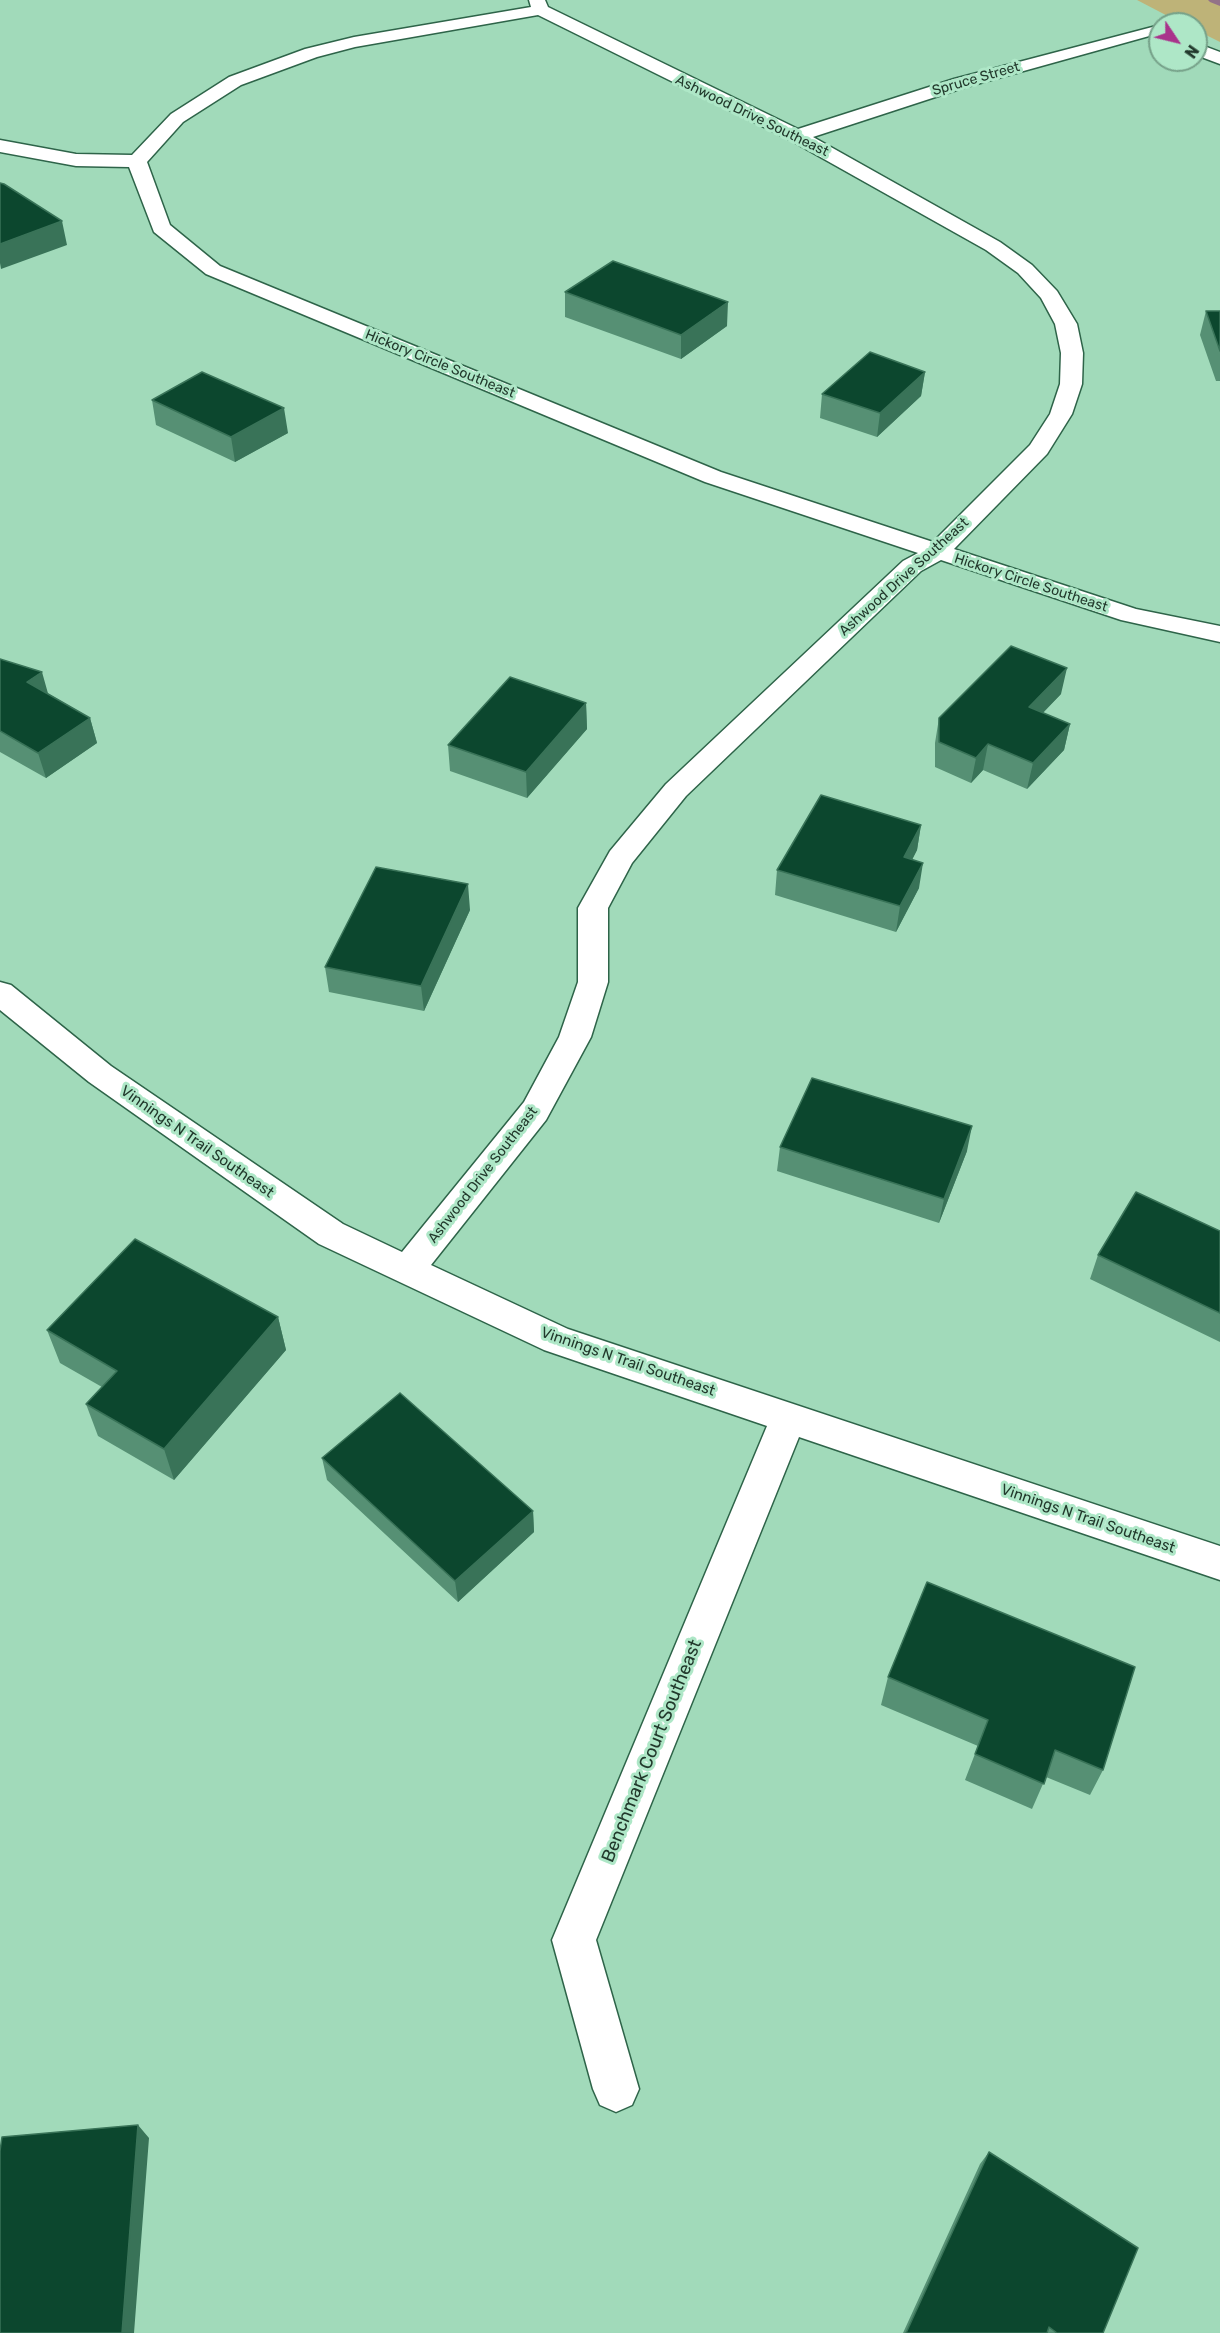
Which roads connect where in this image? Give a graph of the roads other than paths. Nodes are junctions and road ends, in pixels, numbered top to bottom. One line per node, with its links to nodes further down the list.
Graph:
1 (538, 5): 5 (street, Ashwood Drive Southeast); 7 (street)
2 (1130, 16): 3 (street)
3 (1148, 25)
4 (1148, 33): 5 (street, Spruce Street)
5 (797, 136): 8 (street, Ashwood Drive Southeast)
6 (0, 146): 7 (street)
7 (137, 161): 8 (street, Hickory Circle Southeast)
8 (936, 553): 9 (street, Hickory Circle Southeast); 11 (street, Ashwood Drive Southeast)
9 (1220, 634)
10 (0, 993): 11 (street, Vinnings N Trail Southeast)
11 (407, 1270): 12 (street, Vinnings N Trail Southeast)
12 (789, 1418): 13 (street, Vinnings N Trail Southeast); 14 (street, Benchmark Court Southeast)
13 (1220, 1563)
14 (616, 2090)

